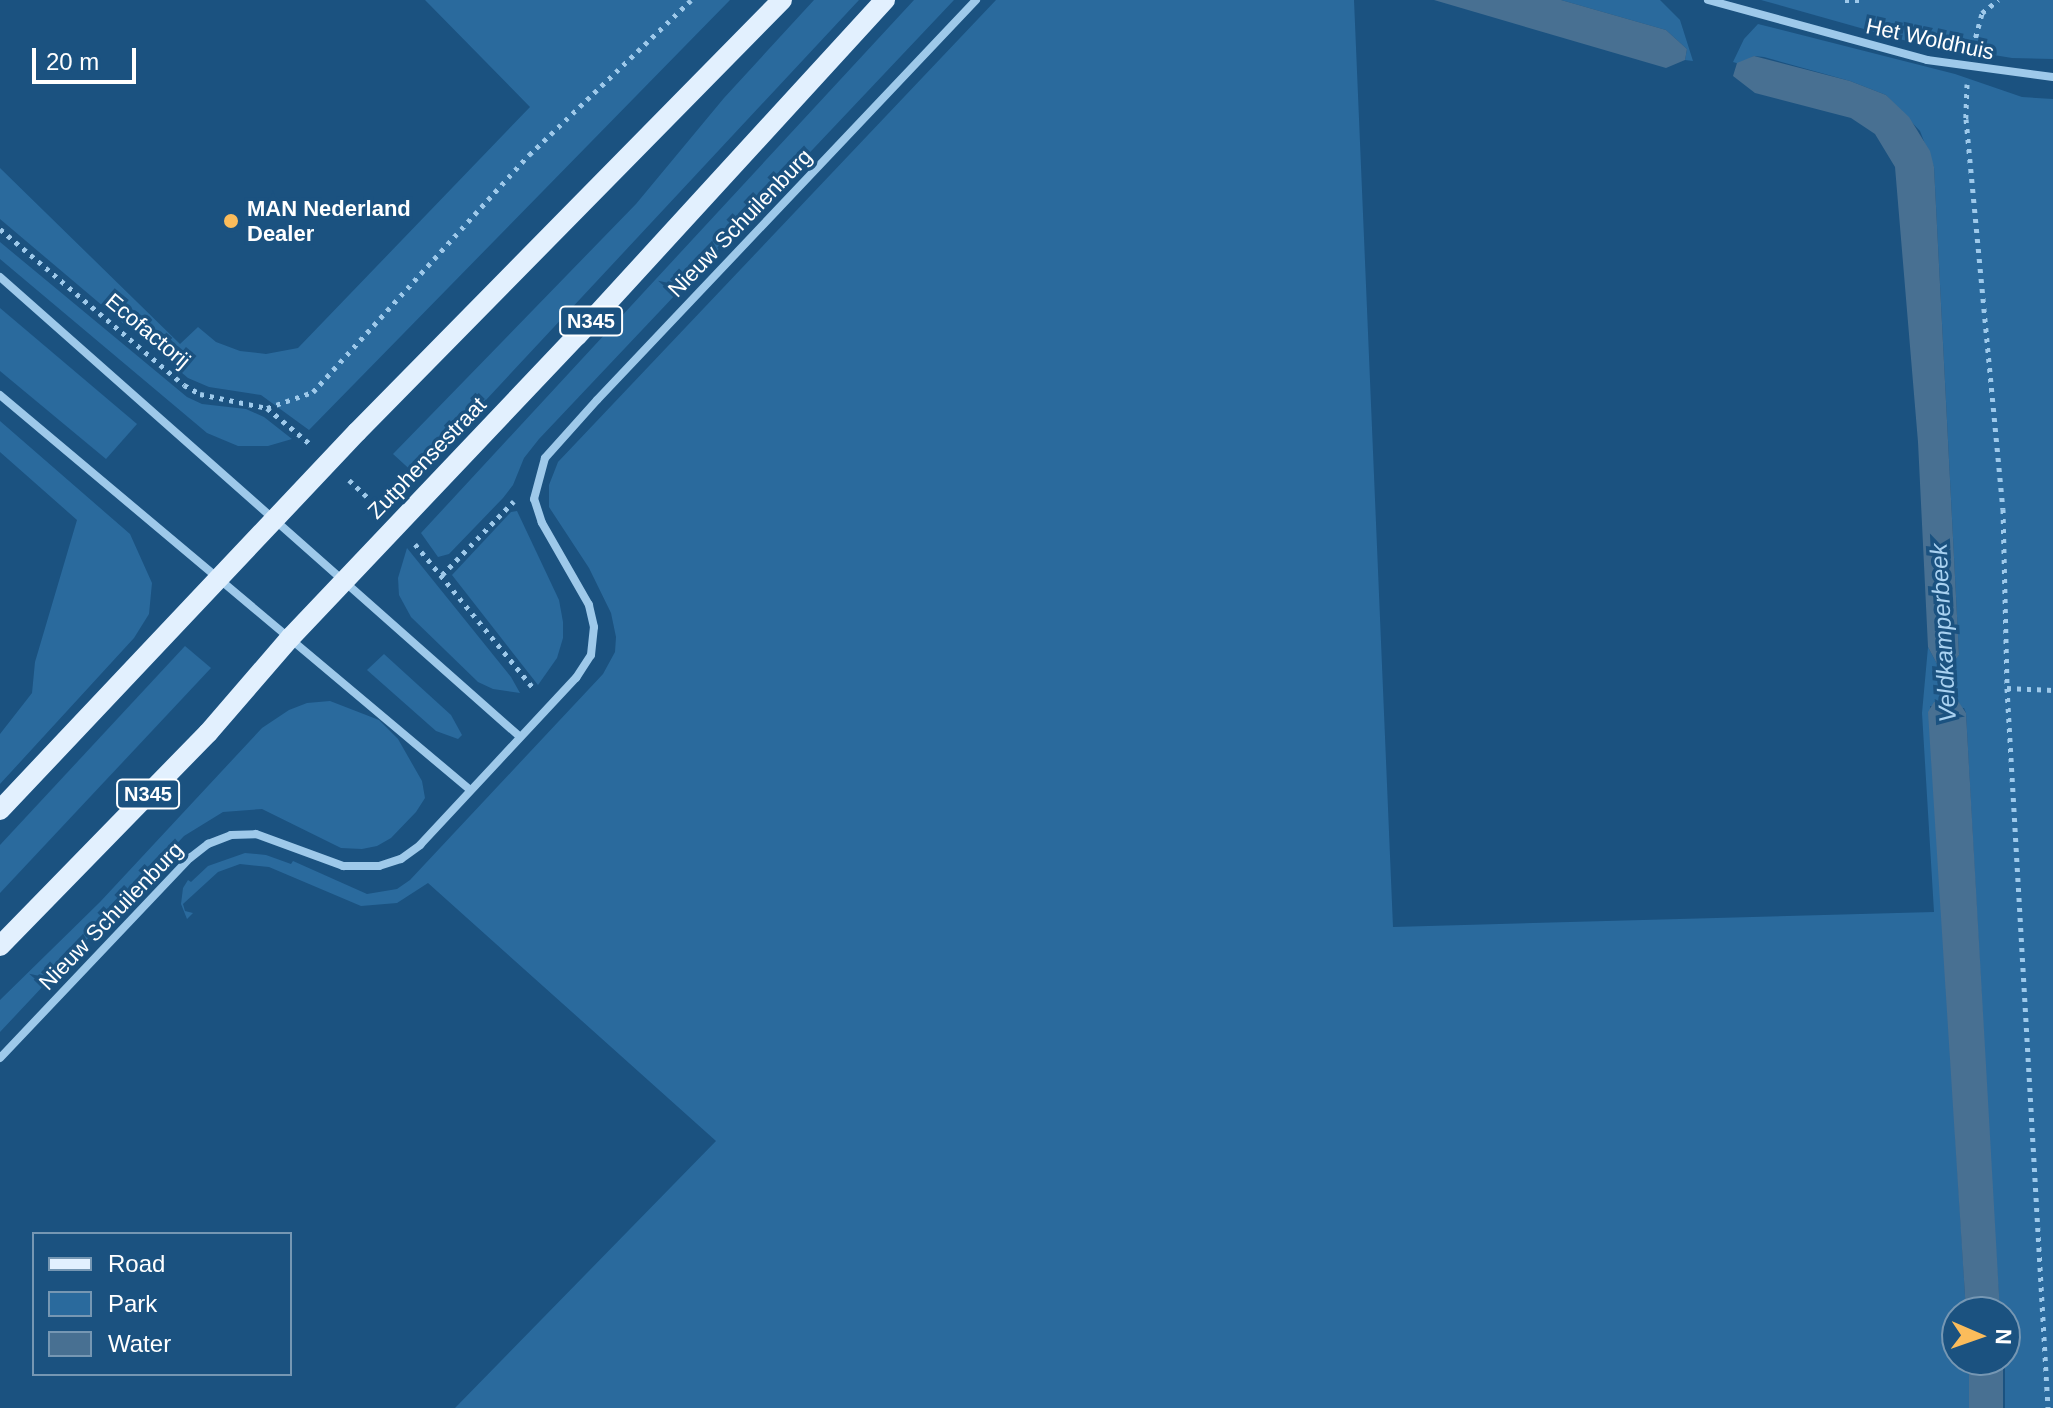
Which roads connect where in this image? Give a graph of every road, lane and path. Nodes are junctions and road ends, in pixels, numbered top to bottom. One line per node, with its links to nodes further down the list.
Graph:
1 (691, 0): 14 (path)
2 (782, 0): 15 (main road)
3 (885, 0): 18 (main road, Zutphensestraat / N345)
4 (976, 0): 16 (street, Nieuw Schuilenburg)
5 (1708, 0): 9 (street, Het Woldhuis)
6 (1845, 0): 7 (path)
7 (1865, 0)
8 (1998, 0): 9 (path)
9 (1967, 67): 10 (street, Het Woldhuis); 23 (path)
10 (2053, 77)
11 (0, 229): 14 (path, Ecofactorij)
12 (0, 277): 17 (street)
13 (0, 395): 20 (street)
14 (267, 408): 15 (path, Ecofactorij)
15 (329, 461): 17 (main road); 18 (path, Ecofactorij)
16 (538, 477): 19 (path); 25 (street, Nieuw Schuilenburg)
17 (273, 519): 20 (main road); 21 (street)
18 (397, 525): 19 (path); 21 (main road, Zutphensestraat / N345)
19 (442, 575): 25 (path)
20 (218, 578): 22 (street); 28 (main road)
21 (344, 581): 22 (main road, Zutphensestraat / N345); 26 (street)
22 (291, 637): 27 (street); 29 (main road, Zutphensestraat / N345)
23 (2007, 688): 24 (path); 31 (path)
24 (2053, 690)
25 (548, 706): 26 (street, Nieuw Schuilenburg)
26 (519, 736): 27 (street, Nieuw Schuilenburg)
27 (469, 789): 30 (street, Nieuw Schuilenburg)
28 (0, 810)
29 (0, 946)
30 (0, 1058)
31 (2048, 1408)

